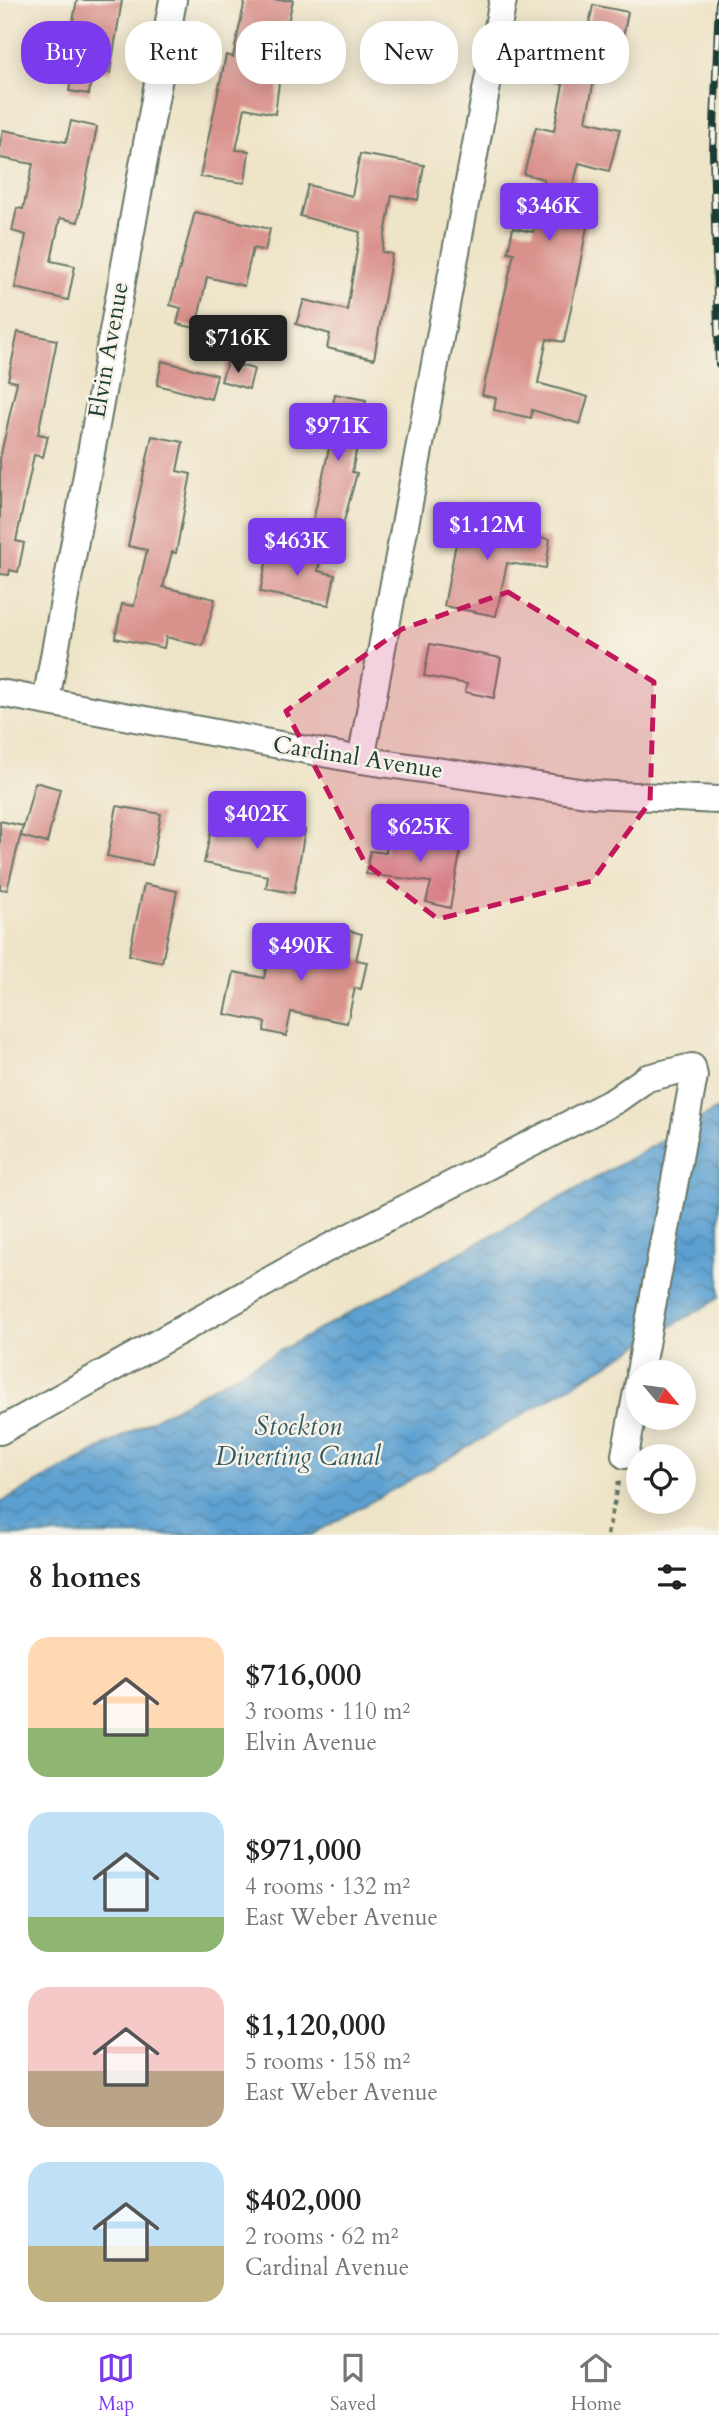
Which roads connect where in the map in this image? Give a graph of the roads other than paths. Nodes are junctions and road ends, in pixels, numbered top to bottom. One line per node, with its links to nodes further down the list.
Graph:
1 (173, 0): 4 (street, Elvin Avenue)
2 (503, 0): 5 (street)
3 (0, 693): 4 (street, Cardinal Avenue)
4 (46, 701): 5 (street, Cardinal Avenue)
5 (361, 760): 6 (street, Cardinal Avenue)
6 (719, 800)
7 (642, 1360): 9 (street)
8 (630, 1430): 10 (street)
9 (0, 1431)
10 (625, 1455)

